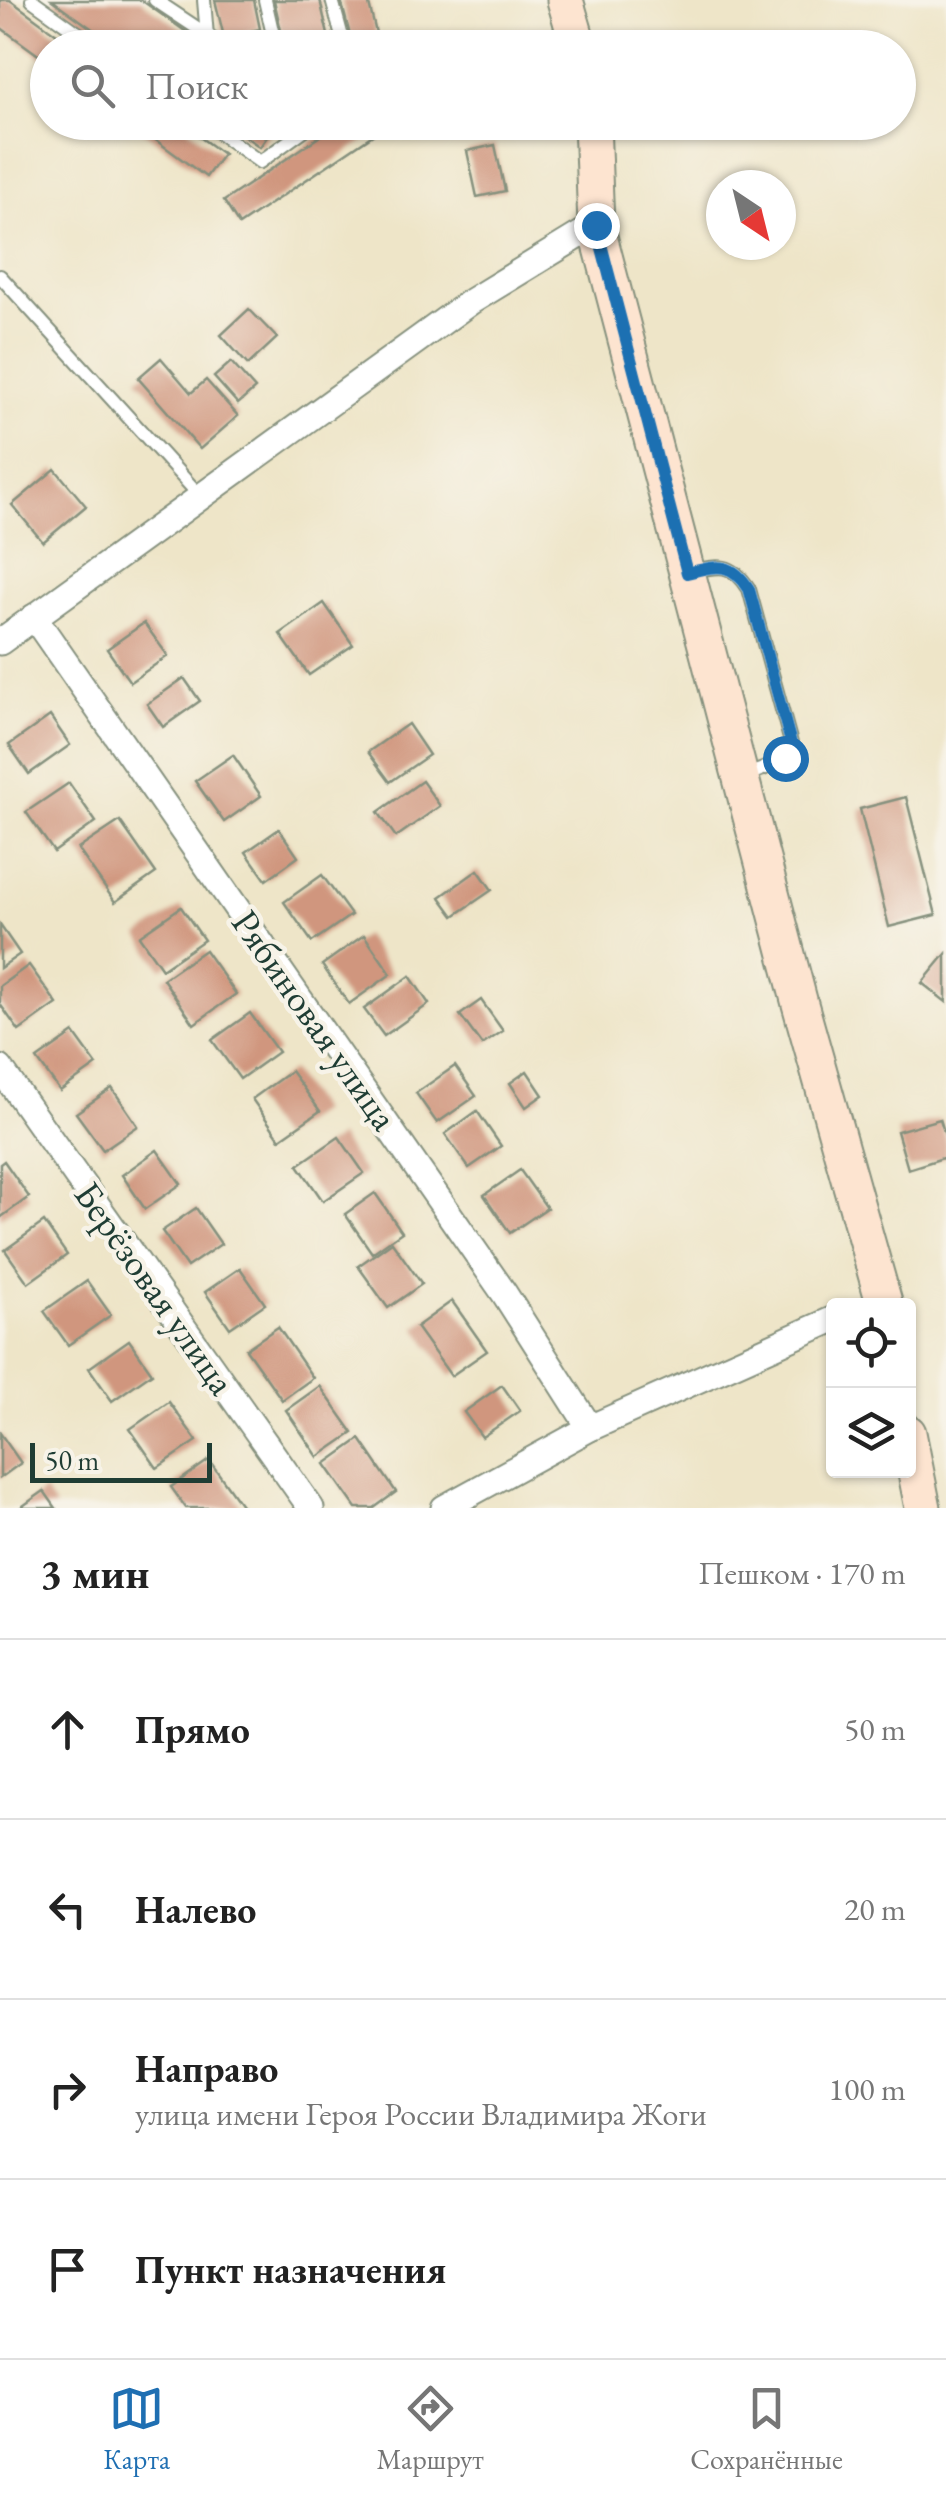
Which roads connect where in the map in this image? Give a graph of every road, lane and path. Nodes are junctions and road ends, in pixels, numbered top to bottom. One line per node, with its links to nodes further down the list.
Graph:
1 (32, 0): 7 (lane)
2 (154, 0): 8 (lane)
3 (204, 0): 9 (lane)
4 (265, 0): 10 (lane)
5 (332, 0): 11 (lane)
6 (565, 0): 12 (main road)
7 (74, 30)
8 (199, 30)
9 (207, 30)
10 (272, 30)
11 (340, 30)
12 (574, 30)
13 (229, 140): 14 (lane)
14 (290, 140)
15 (593, 140): 16 (main road)
16 (596, 225): 18 (street); 19 (main road)
17 (0, 276): 18 (lane)
18 (200, 496): 20 (street)
19 (687, 573): 22 (main road); 22 (lane)
20 (34, 617): 21 (street); 26 (street, Рябиновая улица)
21 (0, 642)
22 (740, 777): 24 (main road)
23 (0, 1068): 28 (street, Берёзовая улица)
24 (877, 1298)
25 (826, 1323): 26 (street)
26 (590, 1428): 29 (street)
27 (916, 1475): 30 (main road)
28 (311, 1508)
29 (444, 1508)
30 (922, 1508)

